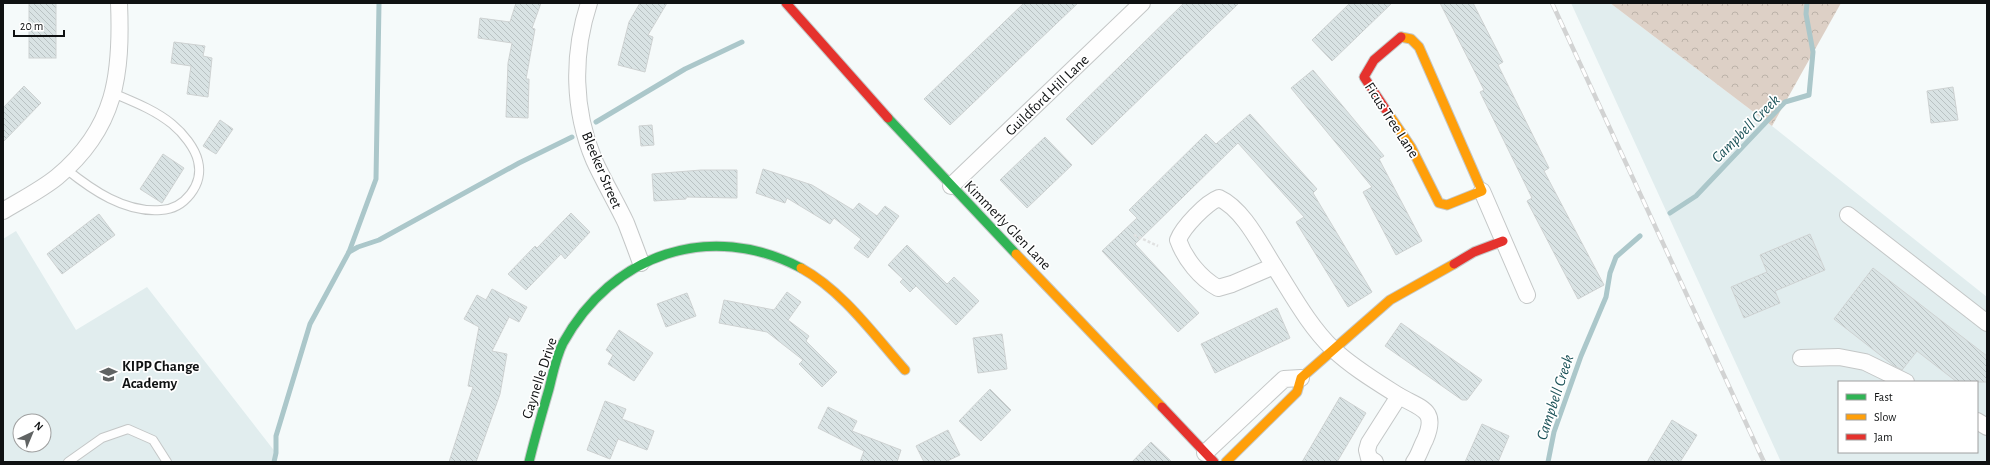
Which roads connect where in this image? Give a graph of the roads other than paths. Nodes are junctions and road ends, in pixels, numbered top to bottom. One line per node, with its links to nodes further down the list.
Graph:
1 (119, 3): 5 (street)
2 (589, 3): 12 (street, Bleeker Street)
3 (786, 3): 7 (street, Kimmerly Glen Lane)
4 (1142, 3): 7 (street, Guildford Hill Lane)
5 (113, 93): 6 (street); 6 (lane)
6 (66, 169): 9 (street)
7 (951, 186): 24 (street, Kimmerly Glen Lane)
8 (1482, 191): 8 (street, Ficus Tree Lane); 11 (street, Ficus Tree Lane)
9 (3, 211)
10 (1848, 215): 15 (street)
11 (1503, 241): 14 (street, Ficus Tree Lane); 16 (street)
12 (641, 262): 18 (street, Gaynelle Drive); 27 (street, Gaynelle Drive)
13 (1274, 266): 13 (street); 16 (street)
14 (1527, 295)
15 (1987, 323)
16 (1333, 349): 19 (street); 21 (street)
17 (1801, 358): 20 (street)
18 (905, 370)
19 (1301, 378): 24 (street); 28 (street)
20 (1904, 381)
21 (1399, 396): 29 (street); 30 (street)
22 (1978, 422): 23 (street)
23 (1987, 427)
24 (1210, 457)
25 (68, 462): 26 (lane)
26 (167, 462)
27 (529, 462)
28 (1226, 462)
29 (1375, 462)
30 (1414, 462)

